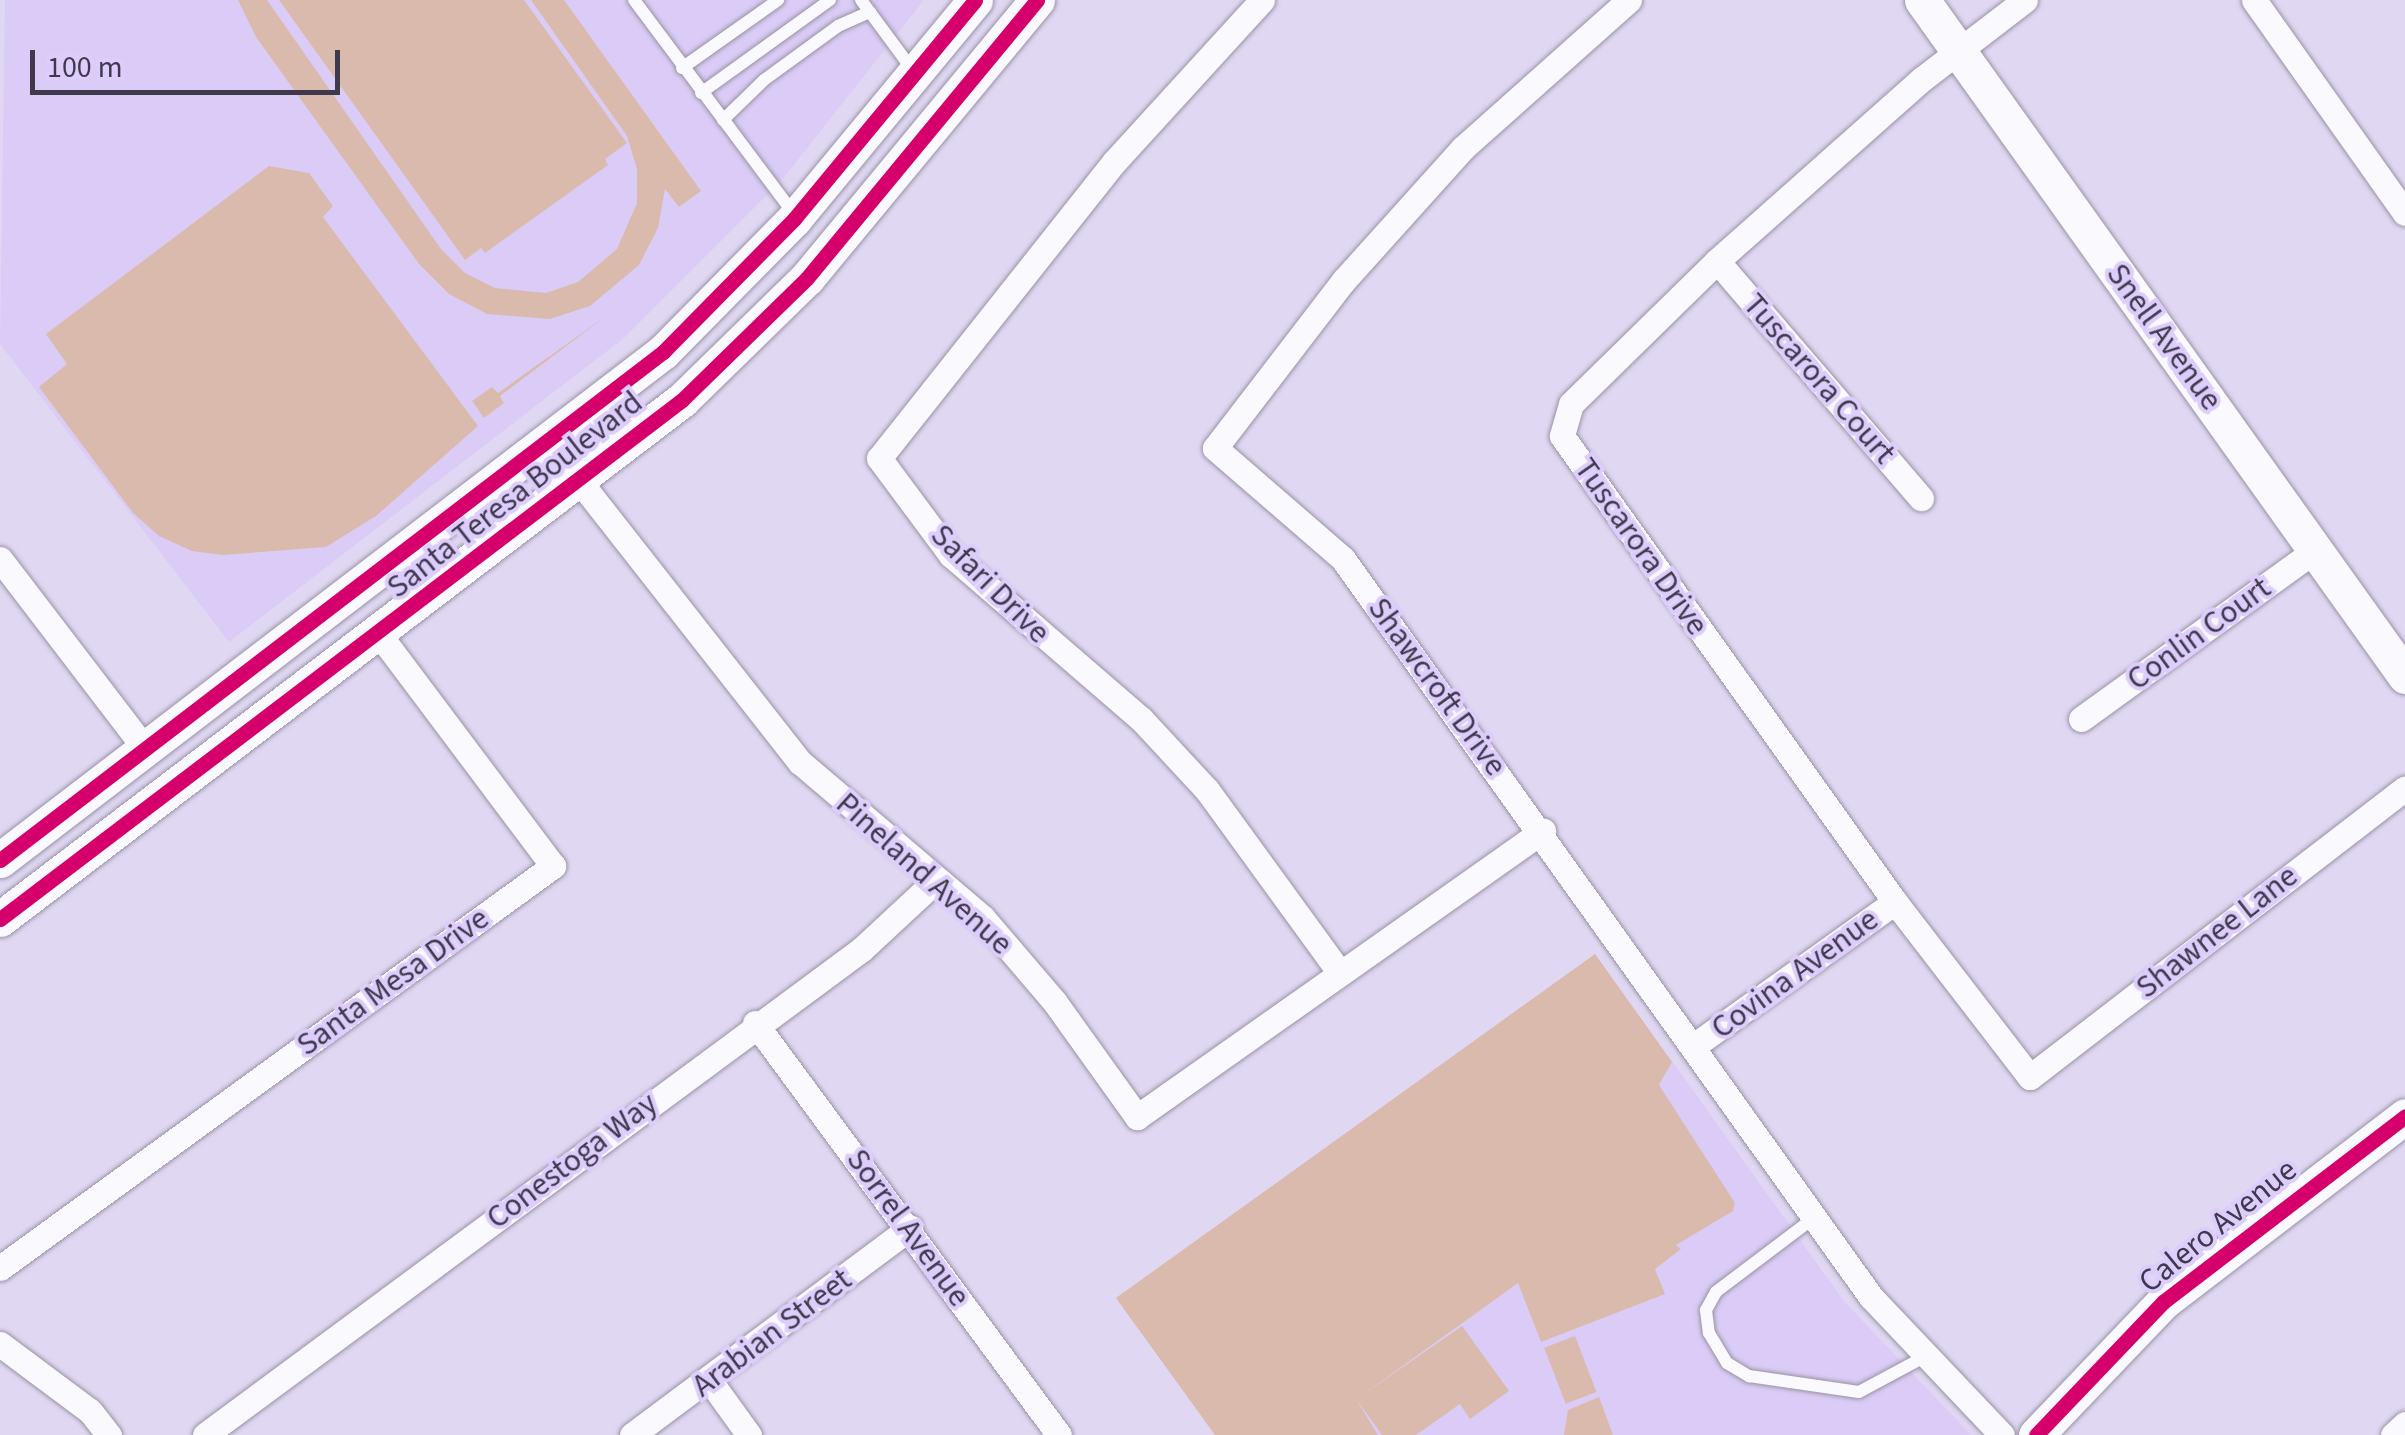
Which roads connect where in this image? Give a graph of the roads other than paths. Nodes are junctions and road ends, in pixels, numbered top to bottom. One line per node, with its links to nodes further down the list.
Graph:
1 (634, 0): 13 (lane)
2 (778, 0): 13 (lane)
3 (830, 0): 15 (lane)
4 (975, 0): 14 (main road, Santa Teresa Boulevard)
5 (1037, 0): 20 (main road, Santa Teresa Boulevard)
6 (1262, 0): 34 (street, Safari Drive)
7 (1629, 0): 29 (street, Shawcroft Drive)
8 (1922, 0): 12 (main road, Snell Avenue)
9 (2025, 0): 12 (street, Tuscarora Drive)
10 (2254, 0): 17 (street)
11 (865, 6): 14 (lane); 16 (lane)
12 (1958, 51): 19 (street, Tuscarora Drive); 22 (main road, Snell Avenue)
13 (682, 68): 15 (lane)
14 (916, 74): 18 (main road, Santa Teresa Boulevard)
15 (702, 93): 16 (lane)
16 (723, 120): 18 (lane)
17 (2405, 213)
18 (796, 217): 27 (main road, Santa Teresa Boulevard)
19 (1717, 261): 21 (street, Tuscarora Court); 32 (street, Tuscarora Drive)
20 (581, 482): 24 (main road, Santa Teresa Boulevard); 31 (street, Pineland Avenue)
21 (1921, 498)
22 (2317, 549): 25 (main road, Snell Avenue); 26 (street, Conlin Court)
23 (0, 559): 27 (street)
24 (379, 634): 33 (main road, Santa Teresa Boulevard); 41 (street, Santa Mesa Drive)
25 (2405, 676)
26 (2081, 719)
27 (146, 750): 30 (main road, Santa Teresa Boulevard)
28 (2405, 788): 37 (street, Shawnee Lane)
29 (1542, 830): 34 (street, Pineland Avenue); 36 (street, Shawcroft Drive)
30 (0, 860)
31 (934, 882): 34 (street, Pineland Avenue); 35 (street, Conestoga Way)
32 (1895, 902): 36 (street, Covina Avenue); 37 (street, Tuscarora Drive)
33 (0, 919)
34 (1340, 972)
35 (755, 1023): 40 (street, Sorrel Avenue); 47 (street, Conestoga Way)
36 (1694, 1045): 39 (street, Shawcroft Drive)
37 (2030, 1077)
38 (2405, 1116): 52 (main road, Calero Avenue)
39 (1815, 1216): 43 (street, Shawcroft Drive); 43 (lane)
40 (910, 1228): 44 (street, Arabian Street); 50 (street, Sorrel Avenue)
41 (0, 1268)
42 (0, 1344): 46 (street)
43 (1924, 1357): 51 (street, Shawcroft Drive)
44 (710, 1381): 48 (street, Arabian Street); 49 (street)
45 (2405, 1424): 53 (street)
46 (109, 1435)
47 (205, 1435)
48 (632, 1435)
49 (749, 1435)
50 (1059, 1435)
51 (2002, 1435)
52 (2036, 1435)
53 (2392, 1435)

